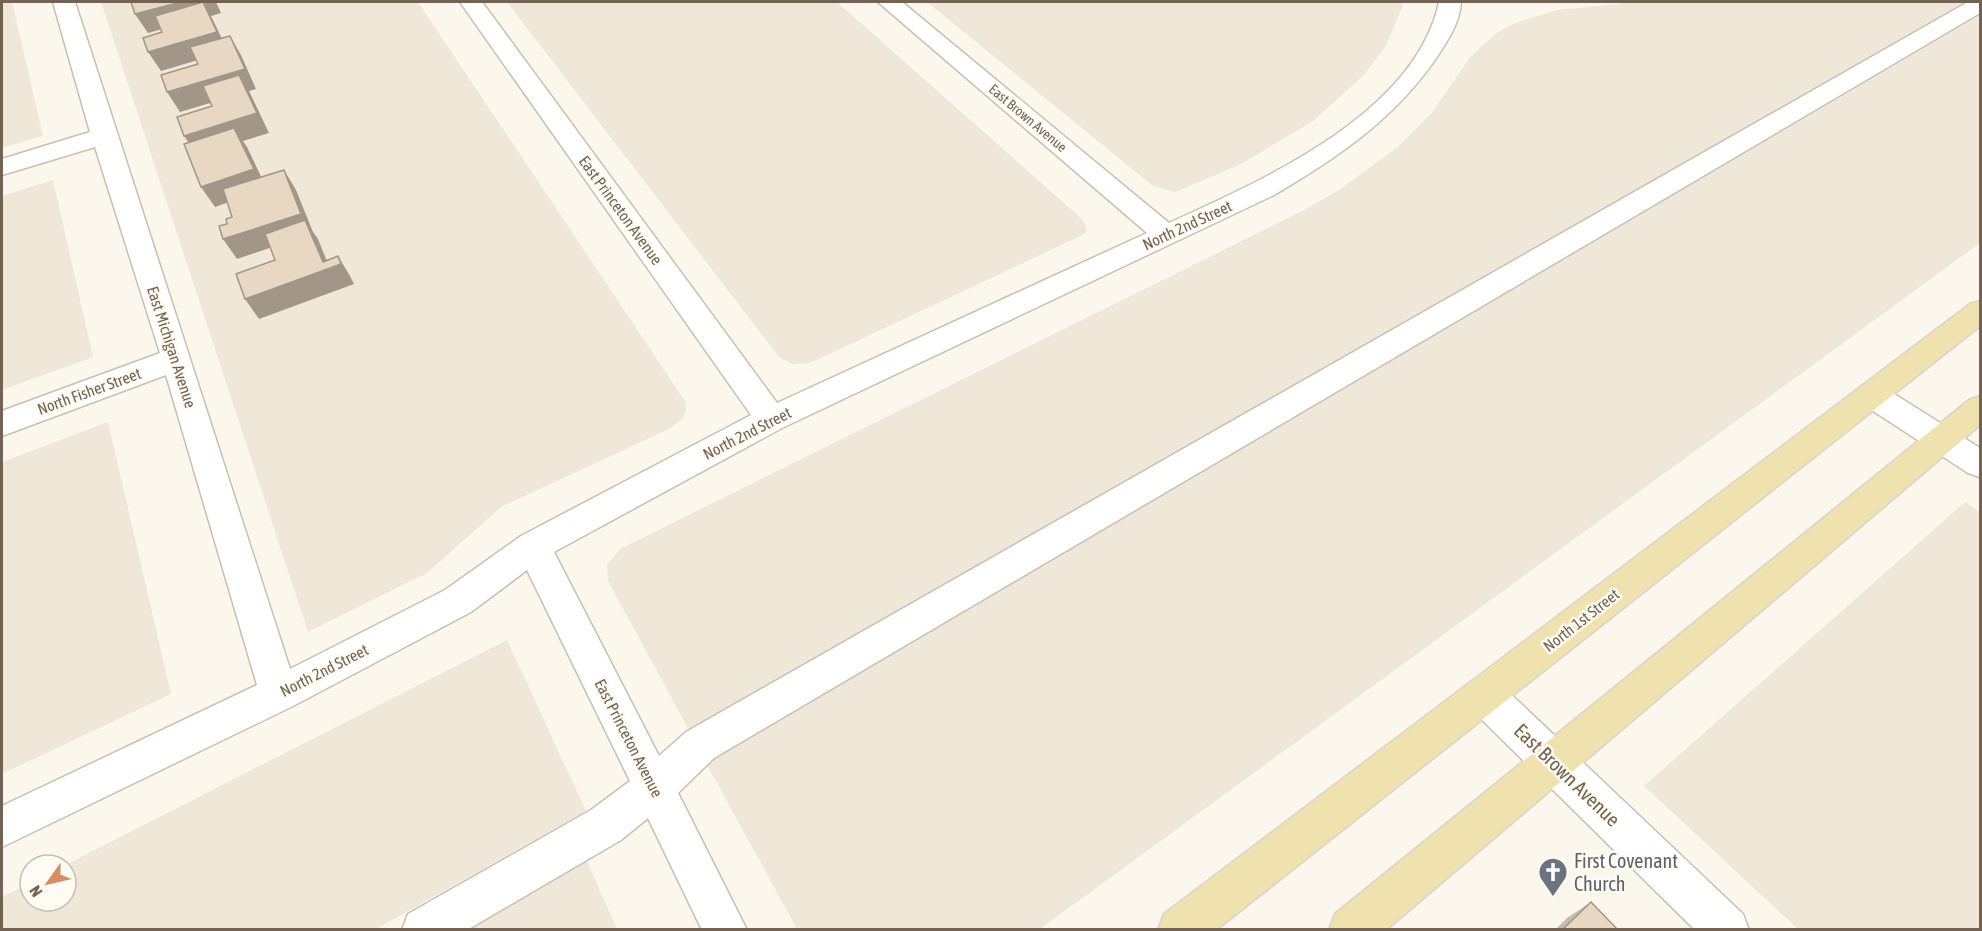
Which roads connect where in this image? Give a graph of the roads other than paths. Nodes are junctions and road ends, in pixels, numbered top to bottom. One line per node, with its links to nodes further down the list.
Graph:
1 (64, 2): 6 (street, East Michigan Avenue)
2 (471, 2): 13 (street, East Princeton Avenue)
3 (889, 2): 8 (street, East Brown Avenue)
4 (1450, 2): 8 (street, North 2nd Street)
5 (1980, 4): 21 (street)
6 (104, 136): 7 (street); 10 (street, East Michigan Avenue)
7 (2, 167)
8 (1167, 235): 13 (street, North 2nd Street)
9 (1980, 311): 11 (main road, North 1st Street)
10 (177, 359): 14 (street, North Fisher Street); 18 (street, East Michigan Avenue)
11 (1872, 395): 15 (street); 19 (main road, North 1st Street)
12 (1980, 408): 15 (main road)
13 (771, 419): 17 (street, North 2nd Street)
14 (2, 424)
15 (1942, 440): 16 (street); 20 (main road)
16 (1980, 464)
17 (533, 546): 18 (street, North 2nd Street); 21 (street, East Princeton Avenue)
18 (279, 694): 22 (street, North 2nd Street)
19 (1485, 696): 20 (street, East Brown Avenue); 25 (main road, North 1st Street)
20 (1553, 762): 26 (main road); 27 (street, East Brown Avenue)
21 (654, 788): 23 (street); 24 (street, East Princeton Avenue)
22 (2, 827)
23 (424, 930)
24 (725, 930)
25 (1180, 930)
26 (1351, 930)
27 (1727, 930)

